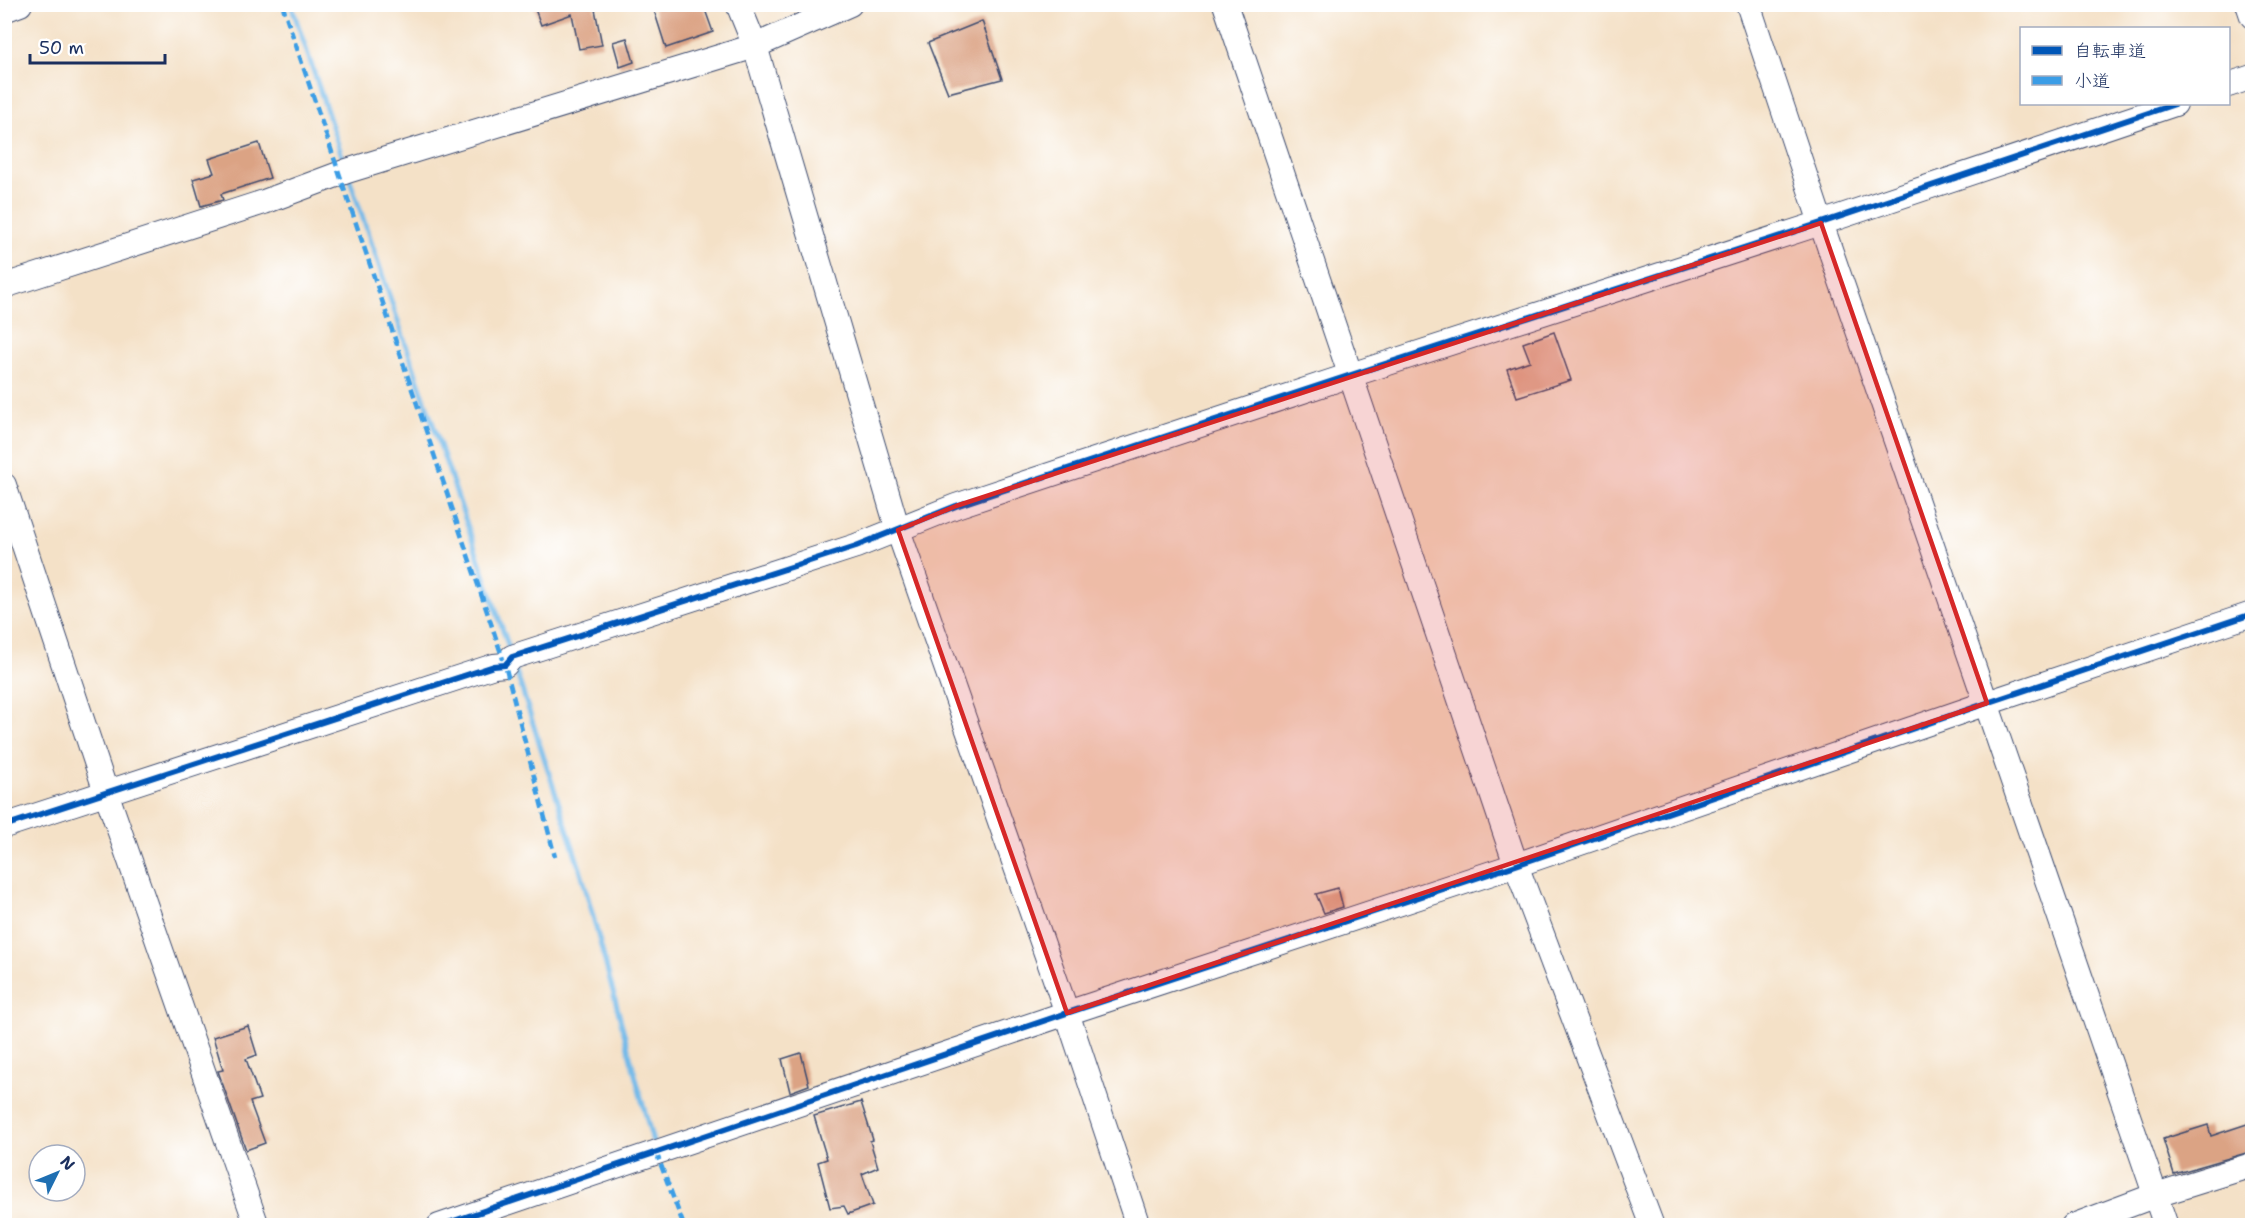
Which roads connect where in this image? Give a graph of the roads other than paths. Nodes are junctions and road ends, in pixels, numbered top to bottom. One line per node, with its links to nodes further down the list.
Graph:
1 (20, 4): 7 (street)
2 (738, 4): 9 (street)
3 (850, 4): 9 (street)
4 (1225, 4): 15 (street)
5 (1748, 4): 13 (street)
6 (2248, 4): 8 (street)
7 (4, 10)
8 (2253, 16)
9 (754, 46): 14 (street); 17 (street)
10 (2253, 77): 11 (street)
11 (2230, 85)
12 (2172, 105): 13 (street)
13 (1821, 223): 15 (street); 19 (street)
14 (4, 285)
15 (1351, 375): 17 (street); 22 (street)
16 (4, 485): 20 (street)
17 (898, 531): 20 (street); 23 (street)
18 (2253, 614): 19 (street)
19 (1987, 703): 22 (street); 25 (street)
20 (105, 792): 21 (street); 26 (street)
21 (4, 826)
22 (1516, 865): 23 (street); 29 (street)
23 (1067, 1013): 27 (street); 28 (street)
24 (2253, 1165): 25 (street)
25 (2156, 1195): 30 (street); 31 (street)
26 (257, 1226)
27 (439, 1226)
28 (1138, 1226)
29 (1652, 1226)
30 (2073, 1226)
31 (2166, 1226)

